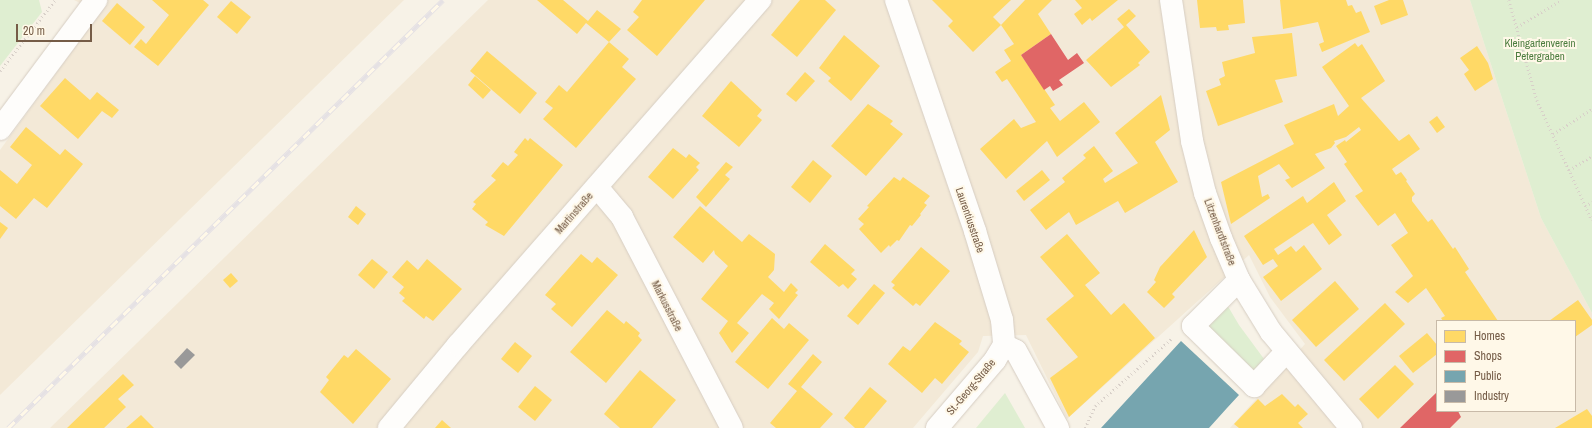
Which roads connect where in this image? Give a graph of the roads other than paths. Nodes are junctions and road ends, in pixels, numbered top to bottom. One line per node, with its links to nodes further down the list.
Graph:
1 (96, 0): 5 (street)
2 (760, 0): 6 (street, Martinstraße)
3 (896, 0): 8 (street, Laurentiusstraße)
4 (1171, 0): 7 (street, Litzenhardtstraße)
5 (0, 129)
6 (597, 187): 10 (street, Martinstraße); 11 (street, Markusstraße)
7 (1239, 280): 9 (street, Litzenhardtstraße); 9 (street)
8 (1004, 345): 12 (street, St.-Georg-Straße); 13 (street)
9 (1286, 352): 14 (street, Litzenhardtstraße)
10 (389, 428)
11 (732, 428)
12 (937, 428)
13 (1058, 428)
14 (1351, 428)

